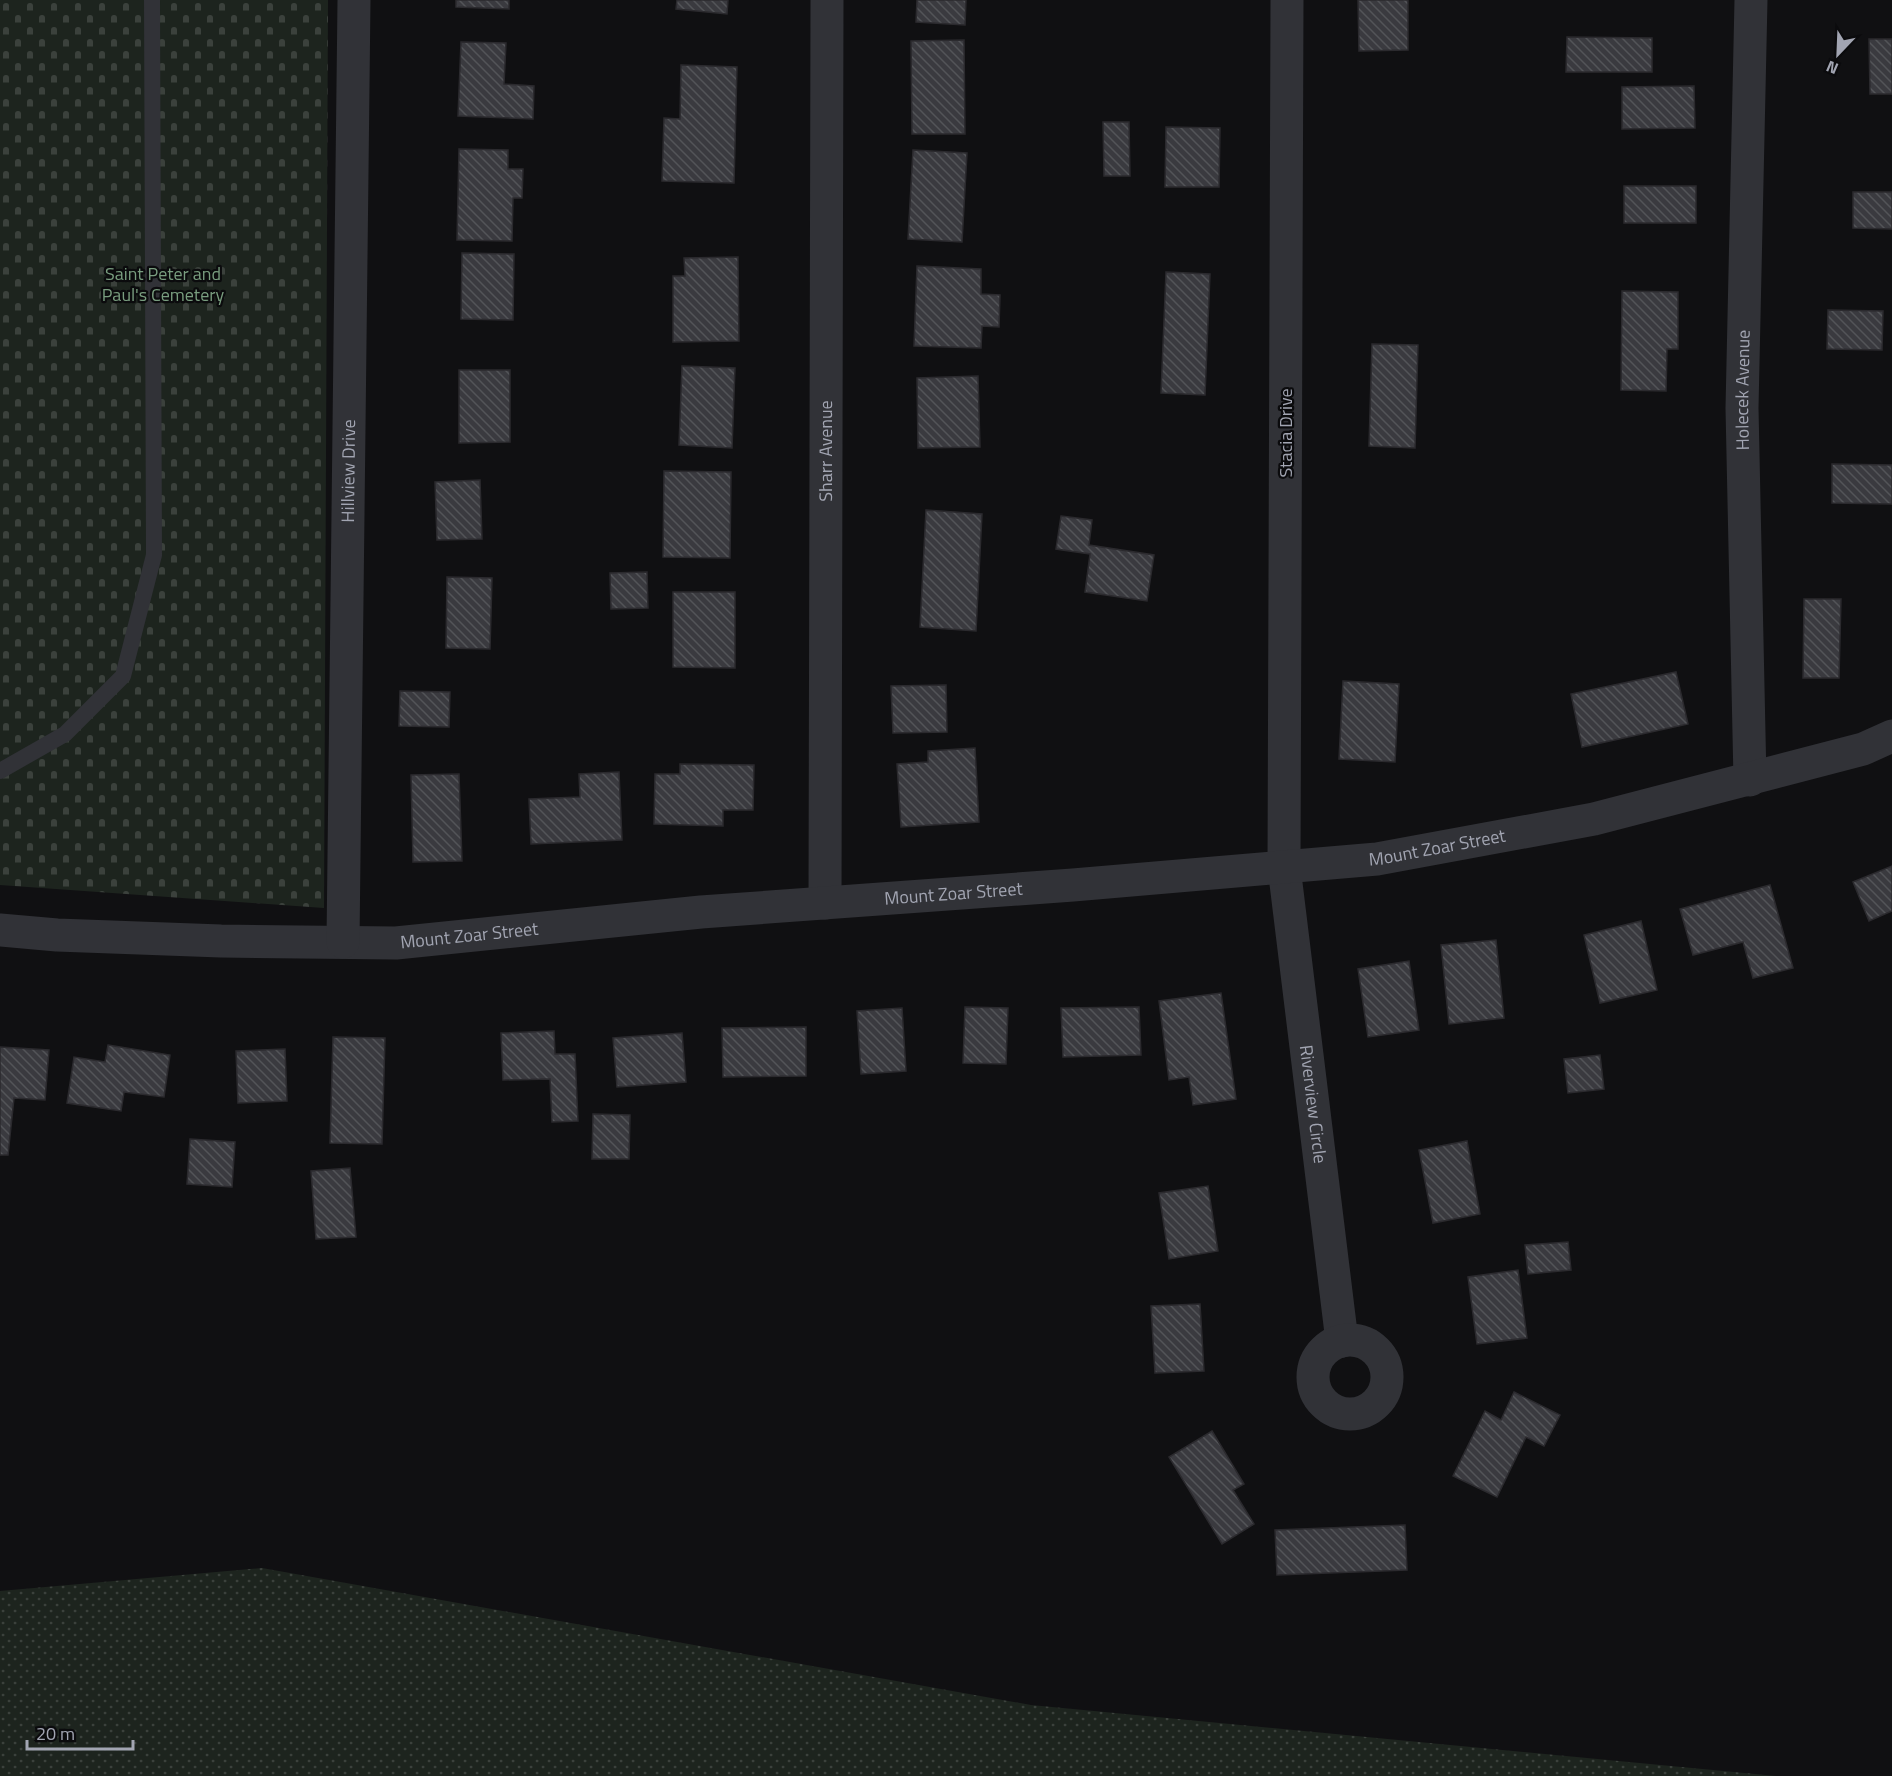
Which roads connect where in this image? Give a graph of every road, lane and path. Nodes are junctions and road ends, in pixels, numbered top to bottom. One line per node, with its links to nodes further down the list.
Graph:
1 (152, 0): 7 (lane)
2 (354, 0): 12 (street, Hillview Drive)
3 (827, 0): 10 (street, Sharr Avenue)
4 (1287, 0): 9 (street, Stacia Drive)
5 (1751, 0): 8 (street, Holecek Avenue)
6 (1892, 736): 8 (street, Mount Zoar Street)
7 (0, 771)
8 (1750, 780): 9 (street, Mount Zoar Street)
9 (1284, 867): 10 (street, Mount Zoar Street); 13 (street, Riverview Circle)
10 (825, 903): 12 (street, Mount Zoar Street)
11 (0, 930): 12 (street, Mount Zoar Street)
12 (343, 942)
13 (1342, 1341)

